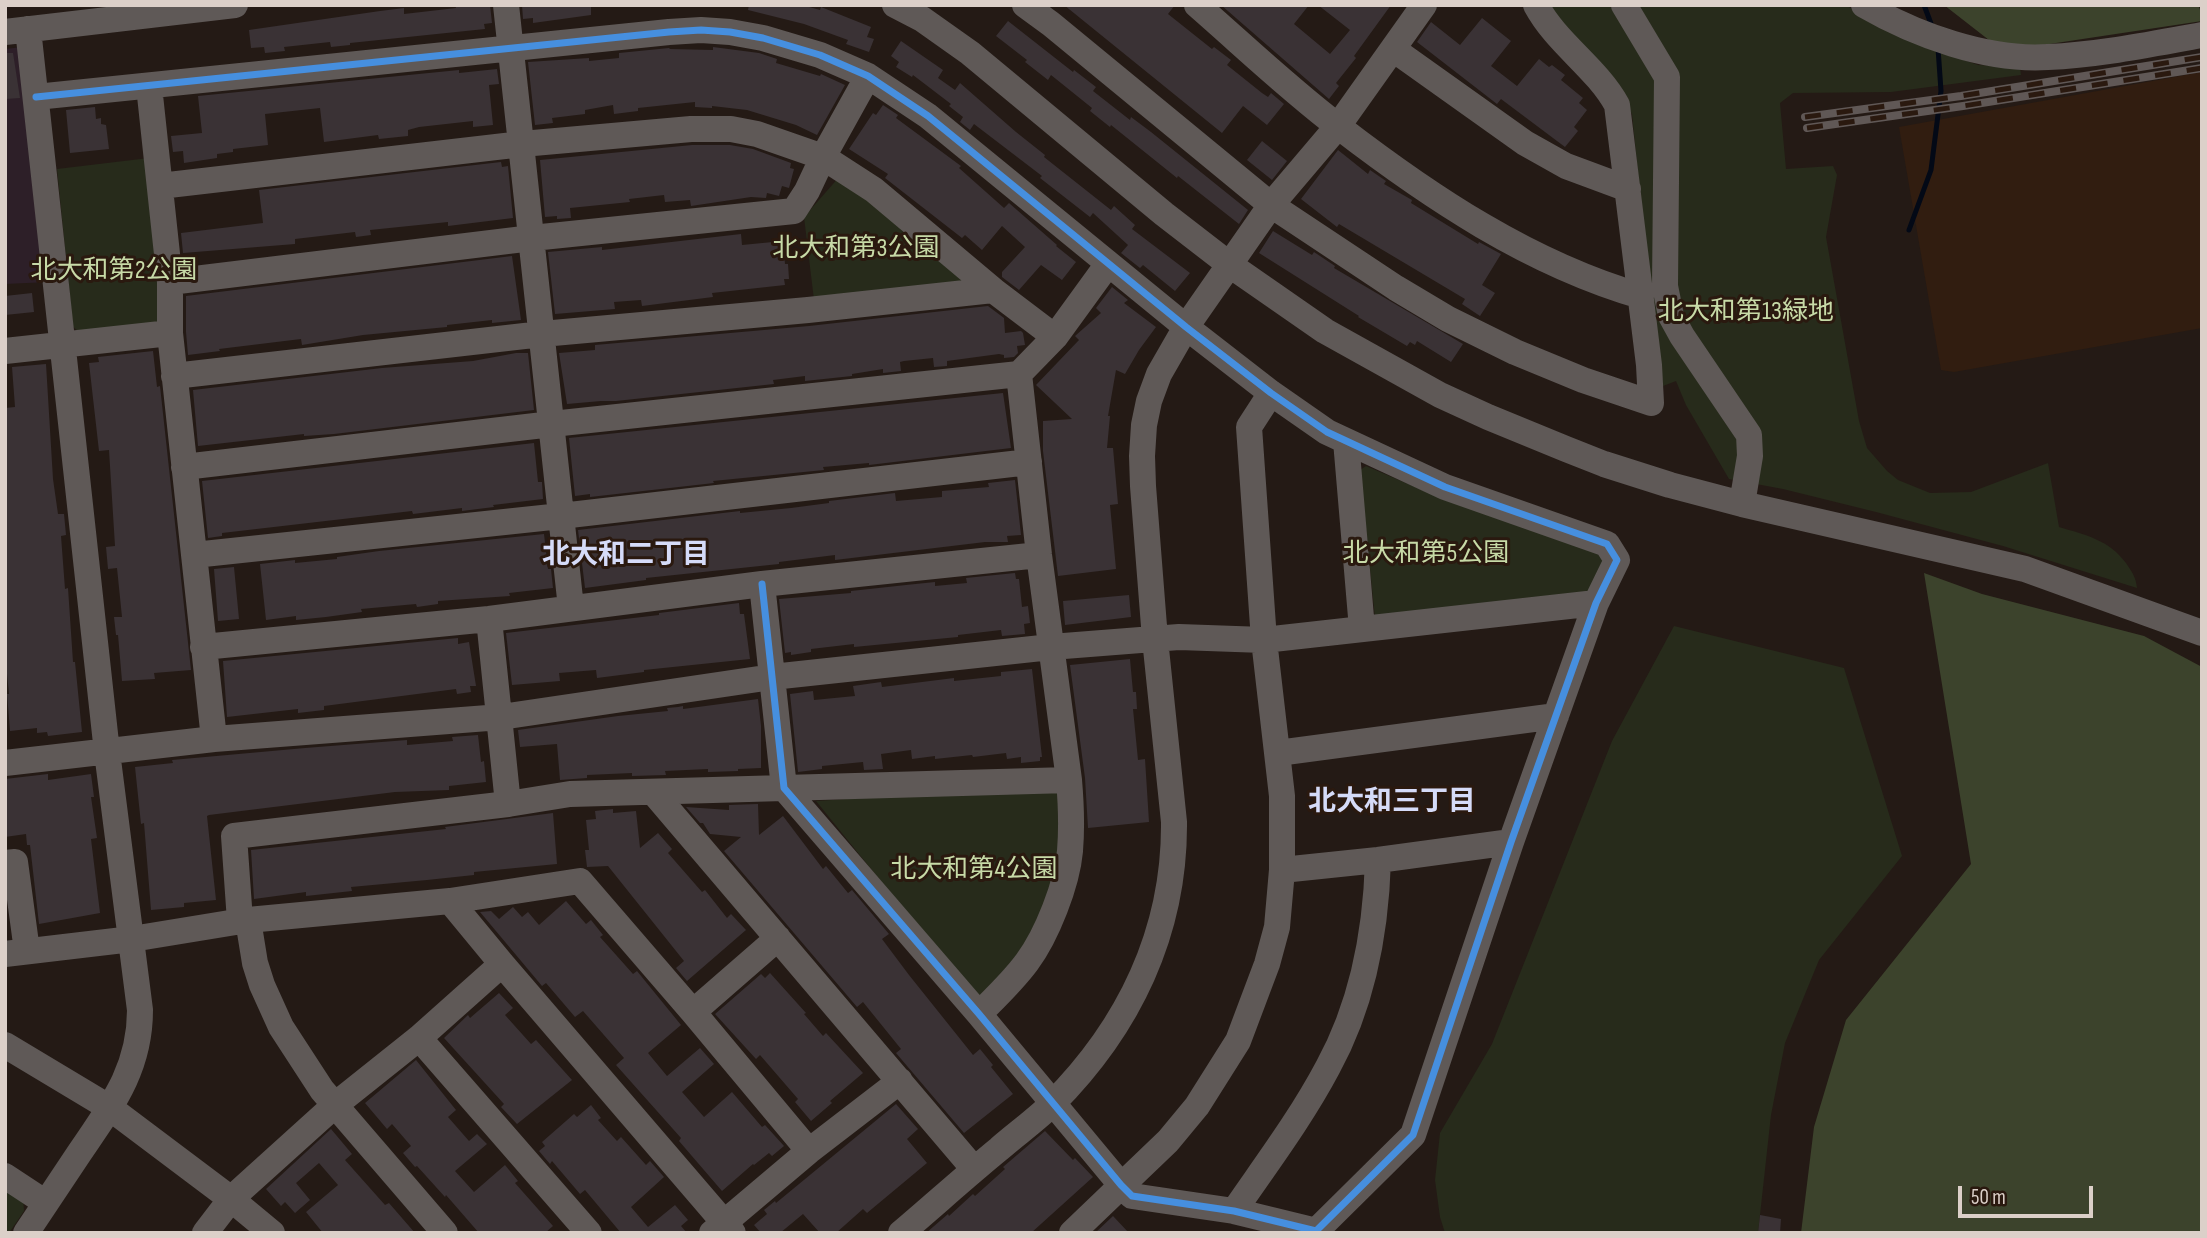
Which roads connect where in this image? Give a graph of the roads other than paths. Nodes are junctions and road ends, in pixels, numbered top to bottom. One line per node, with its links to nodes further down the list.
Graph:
1 (235, 5): 10 (street)
2 (506, 5): 12 (street)
3 (895, 5): 25 (street)
4 (1025, 5): 22 (street)
5 (1197, 5): 17 (street)
6 (1424, 5): 13 (street)
7 (1536, 5): 21 (street)
8 (1624, 5): 42 (street)
9 (1864, 5): 11 (street)
10 (17, 31): 16 (street)
11 (2202, 35)
12 (510, 47): 14 (street); 15 (street); 18 (street)
13 (1393, 49): 17 (street); 21 (street)
14 (868, 76): 19 (street); 24 (street)
15 (149, 86): 16 (street); 20 (street)
16 (36, 97): 33 (street)
17 (1338, 127): 22 (street); 28 (street)
18 (522, 144): 19 (street); 20 (street); 23 (street)
19 (823, 157): 23 (street); 27 (street)
20 (160, 186): 26 (street)
21 (1628, 189): 28 (street)
22 (1271, 205): 25 (street); 28 (street)
23 (532, 238): 26 (street); 31 (street)
24 (1108, 264): 29 (street); 32 (street)
25 (1230, 265): 29 (street); 42 (street)
26 (170, 282): 30 (street)
27 (993, 290): 31 (street); 32 (street)
28 (1641, 296)
29 (1186, 327): 37 (street); 52 (street)
30 (170, 333): 33 (street); 36 (street)
31 (542, 334): 36 (street); 38 (street)
32 (1055, 337): 35 (street)
33 (62, 344): 34 (street); 60 (street)
34 (5, 351)
35 (1019, 374): 38 (street); 40 (street)
36 (174, 376): 41 (street)
37 (1271, 393): 39 (street); 53 (street)
38 (552, 424): 41 (street); 43 (street)
39 (1346, 441): 47 (street); 50 (street)
40 (1029, 462): 43 (street); 45 (street)
41 (184, 467): 44 (street)
42 (1742, 505): 51 (street)
43 (561, 516): 44 (street); 48 (street)
44 (194, 555): 54 (street)
45 (1039, 555): 46 (street); 55 (street)
46 (762, 584): 48 (street); 56 (street)
47 (1596, 603): 50 (street); 57 (street)
48 (571, 608): 49 (street)
49 (489, 619): 54 (street); 58 (street)
50 (1362, 629): 53 (street)
51 (2202, 633)
52 (1155, 639): 53 (street); 55 (street); 82 (street)
53 (1264, 640): 61 (street)
54 (203, 647): 59 (street)
55 (1051, 648): 56 (street); 63 (street)
56 (772, 677): 58 (street); 64 (street)
57 (1556, 716): 61 (street); 67 (street)
58 (501, 717): 59 (street); 66 (street)
59 (214, 739): 60 (street)
60 (107, 752): 62 (street); 74 (street)
61 (1278, 753): 70 (street)
62 (5, 763)
63 (1069, 780): 64 (street); 78 (street)
64 (784, 788): 65 (street); 78 (street)
65 (654, 793): 66 (street); 73 (street)
66 (509, 804): 72 (street)
67 (1511, 842): 68 (street); 93 (street)
68 (1378, 860): 70 (street); 91 (street)
69 (5, 863): 75 (street)
70 (1282, 870): 88 (street)
71 (450, 901): 72 (street); 76 (street); 77 (street)
72 (244, 920): 74 (street); 83 (street)
73 (778, 938): 77 (street); 81 (street)
74 (132, 939): 75 (street); 84 (street)
75 (16, 953)
76 (502, 964): 79 (street); 92 (street)
77 (694, 1012): 85 (street)
78 (979, 1014): 82 (street)
79 (418, 1038): 83 (street); 98 (street)
80 (5, 1045): 84 (street)
81 (900, 1081): 85 (street); 86 (street)
82 (1052, 1103): 86 (street); 88 (street)
83 (335, 1105): 89 (street); 97 (street)
84 (110, 1108): 89 (street); 90 (street)
85 (809, 1151): 92 (street)
86 (975, 1169): 99 (street)
87 (5, 1176): 90 (street)
88 (1121, 1185): 91 (street); 100 (street)
89 (231, 1199): 95 (street); 96 (street)
90 (46, 1203): 94 (street)
91 (1234, 1210): 93 (street)
92 (723, 1229)
93 (1316, 1232)
94 (26, 1233)
95 (205, 1233)
96 (272, 1233)
97 (445, 1233)
98 (589, 1233)
99 (901, 1233)
100 (1072, 1233)

